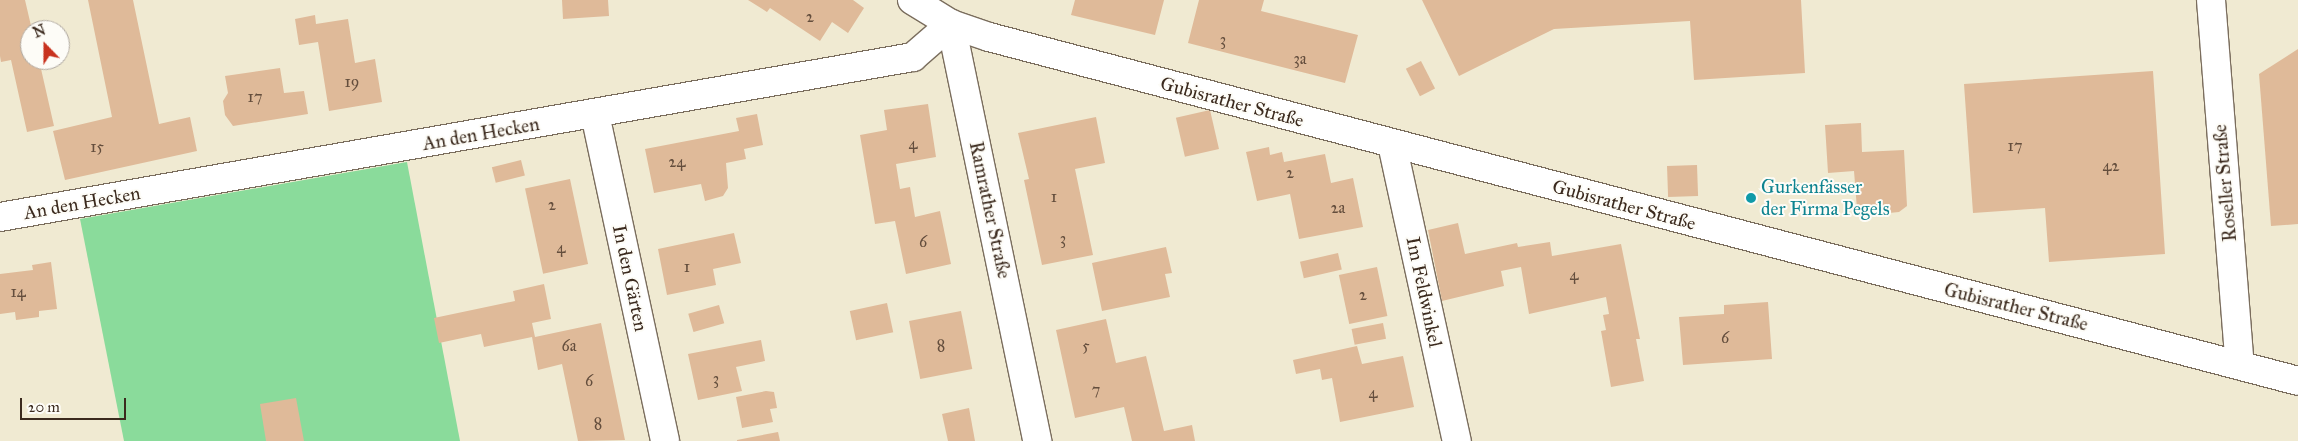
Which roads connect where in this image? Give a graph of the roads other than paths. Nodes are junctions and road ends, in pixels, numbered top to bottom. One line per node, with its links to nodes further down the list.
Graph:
1 (912, 0): 3 (street)
2 (2211, 0): 7 (street, Roseller Straße)
3 (951, 24): 4 (street, An den Hecken); 5 (street, Gubisrather Straße); 10 (street, Ramrather Straße)
4 (595, 114): 6 (street, An den Hecken); 9 (street, In den Gärten)
5 (1392, 144): 7 (street, Gubisrather Straße); 11 (street, Im Feldwinkel)
6 (0, 217)
7 (2240, 365): 8 (street, Gubisrather Straße)
8 (2298, 381)
9 (665, 441)
10 (1037, 441)
11 (1456, 441)

